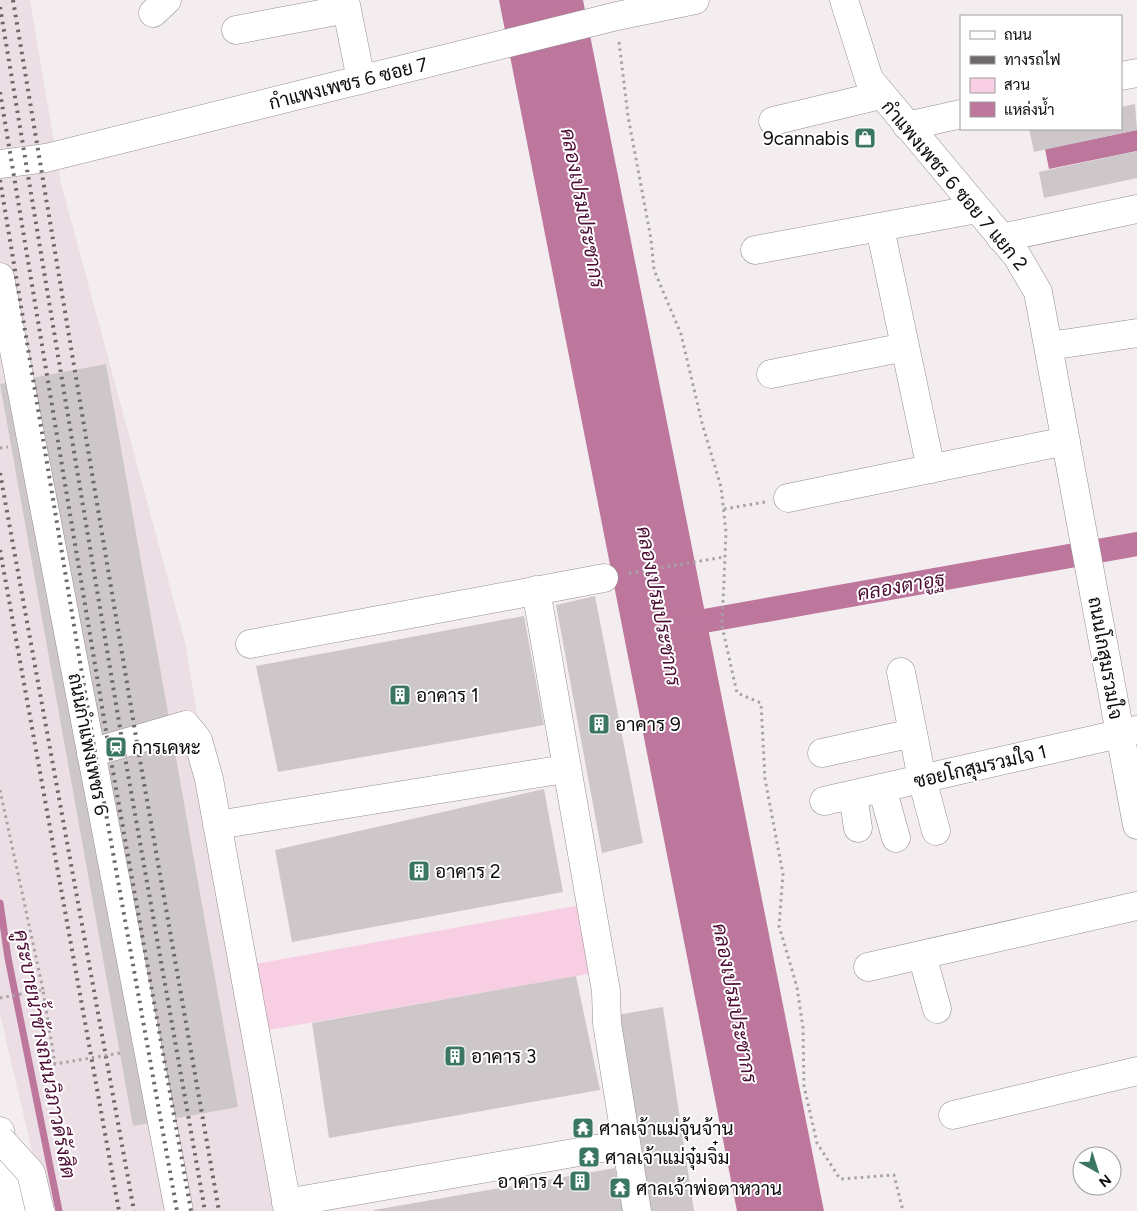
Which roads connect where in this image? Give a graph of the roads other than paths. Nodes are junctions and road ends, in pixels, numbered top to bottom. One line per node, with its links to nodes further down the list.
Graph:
1 (695, 0): 7 (street, กำแพงเพชร 6 ซอย 7)
2 (844, 0): 8 (street, กำแพงเพชร 6 ซอย 7 แยก 2)
3 (346, 4): 4 (street); 7 (street)
4 (236, 30)
5 (1137, 72): 6 (street)
6 (1122, 76)
7 (360, 80): 12 (street, กำแพงเพชร 6 ซอย 7)
8 (881, 95): 10 (street); 11 (street, กำแพงเพชร 6 ซอย 7 แยก 2)
9 (960, 114): 11 (street)
10 (773, 121)
11 (907, 126): 13 (street, กำแพงเพชร 6 ซอย 7 แยก 2)
12 (0, 164)
13 (977, 209): 15 (street); 16 (street, กำแพงเพชร 6 ซอย 7 แยก 2)
14 (1137, 209): 16 (street)
15 (880, 228): 17 (street); 20 (street)
16 (1001, 238): 21 (street, กำแพงเพชร 6 ซอย 7 แยก 2)
17 (755, 250)
18 (0, 277): 33 (street, ถนนกำแพงเพชร 6)
19 (1137, 333): 21 (street)
20 (905, 346): 22 (street); 24 (street)
21 (1049, 346): 23 (street, กำแพงเพชร 6 ซอย 7 แยก 2)
22 (771, 374)
23 (1066, 441): 24 (street); 27 (street, กำแพงเพชร 6 ซอย 7 แยก 2)
24 (931, 469): 25 (street)
25 (788, 498)
26 (612, 576): 28 (street)
27 (1092, 580): 31 (street, ถนนโกสุมรวมใจ)
28 (536, 590): 29 (street); 35 (street)
29 (250, 644)
30 (901, 672): 32 (street)
31 (1129, 732): 36 (street, ซอยโกสุมรวมใจ 1); 40 (street, ถนนโกสุมรวมใจ)
32 (913, 733): 34 (street); 36 (street)
33 (91, 753): 41 (street); 57 (street, ถนนกำแพงเพชร 6)
34 (822, 753)
35 (565, 769): 41 (street); 53 (street)
36 (922, 779): 37 (street, ซอยโกสุมรวมใจ 1); 43 (street)
37 (882, 788): 38 (street, ซอยโกสุมรวมใจ 1); 44 (street)
38 (852, 795): 39 (street, ซอยโกสุมรวมใจ 1); 42 (street)
39 (824, 801)
40 (1137, 824)
41 (218, 825): 54 (street)
42 (858, 828)
43 (936, 831)
44 (896, 838)
45 (1137, 906): 46 (street)
46 (922, 955): 47 (street); 48 (street)
47 (868, 967)
48 (937, 1009)
49 (1137, 1071): 50 (street)
50 (953, 1115)
51 (0, 1129): 55 (street)
52 (0, 1139): 56 (street, bridge)
53 (625, 1144): 54 (street); 58 (street)
54 (287, 1207)
55 (14, 1211)
56 (40, 1211)
57 (178, 1211)
58 (637, 1211)

